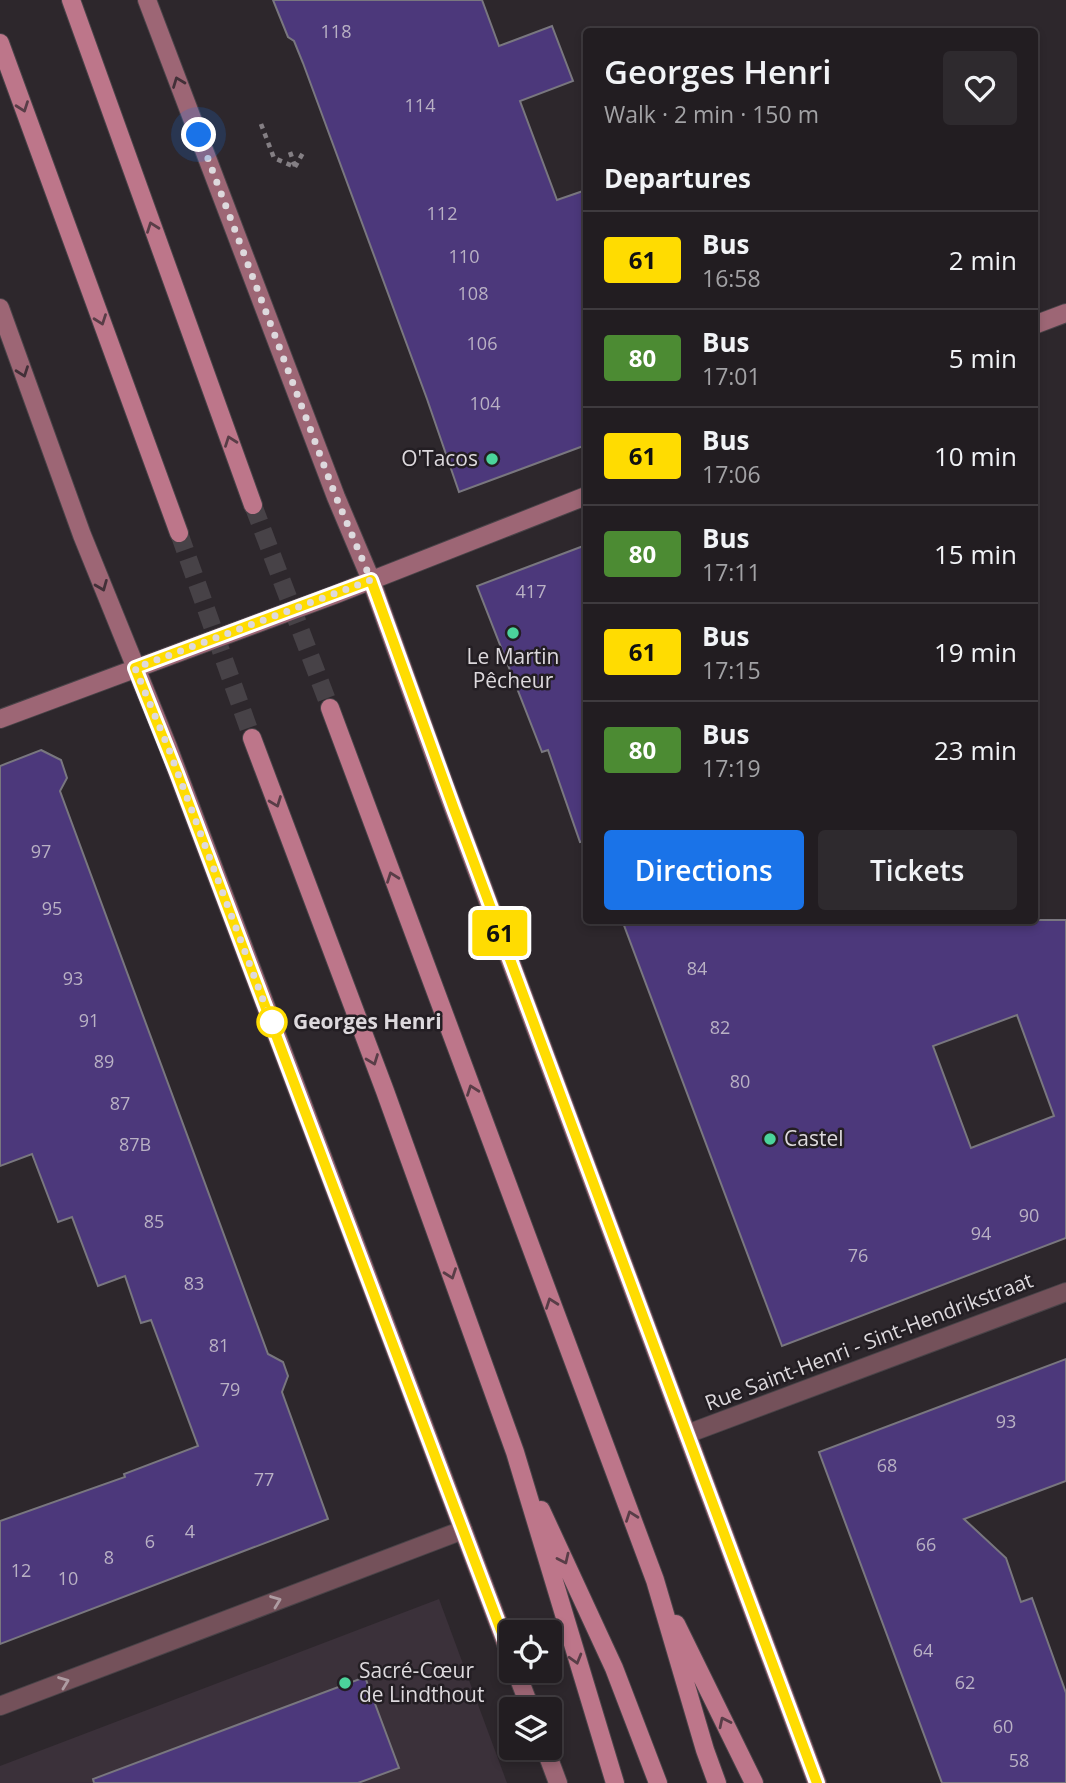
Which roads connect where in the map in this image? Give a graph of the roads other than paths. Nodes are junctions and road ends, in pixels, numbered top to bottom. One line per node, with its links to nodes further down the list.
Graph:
1 (71, 0): 8 (main road, one-way to 1)
2 (147, 0): 10 (main road, one-way to 2)
3 (0, 43): 9 (main road, one-way to 9)
4 (0, 308): 11 (main road, one-way to 11)
5 (1066, 313): 6 (main road)
6 (1038, 324)
7 (583, 497): 10 (main road)
8 (253, 505)
9 (179, 533)
10 (371, 580): 11 (main road); 16 (main road)
11 (135, 668): 13 (main road); 18 (main road)
12 (330, 708): 19 (main road, one-way to 12)
13 (0, 719)
14 (252, 738): 17 (main road, one-way to 17)
15 (1066, 1292): 16 (street, Rue Saint-Henri - Sint-Hendrikstraat)
16 (687, 1434): 28 (main road)
17 (515, 1452): 24 (main road, one-way to 24); 25 (main road, one-way to 25)
18 (463, 1531): 20 (main road); 21 (street, one-way to 18)
19 (655, 1580): 26 (main road); 27 (main road, one-way to 19)
20 (499, 1626)
21 (0, 1706)
22 (549, 1760): 23 (main road)
23 (558, 1783)
24 (615, 1783)
25 (657, 1783)
26 (717, 1783)
27 (754, 1783)
28 (817, 1783)

